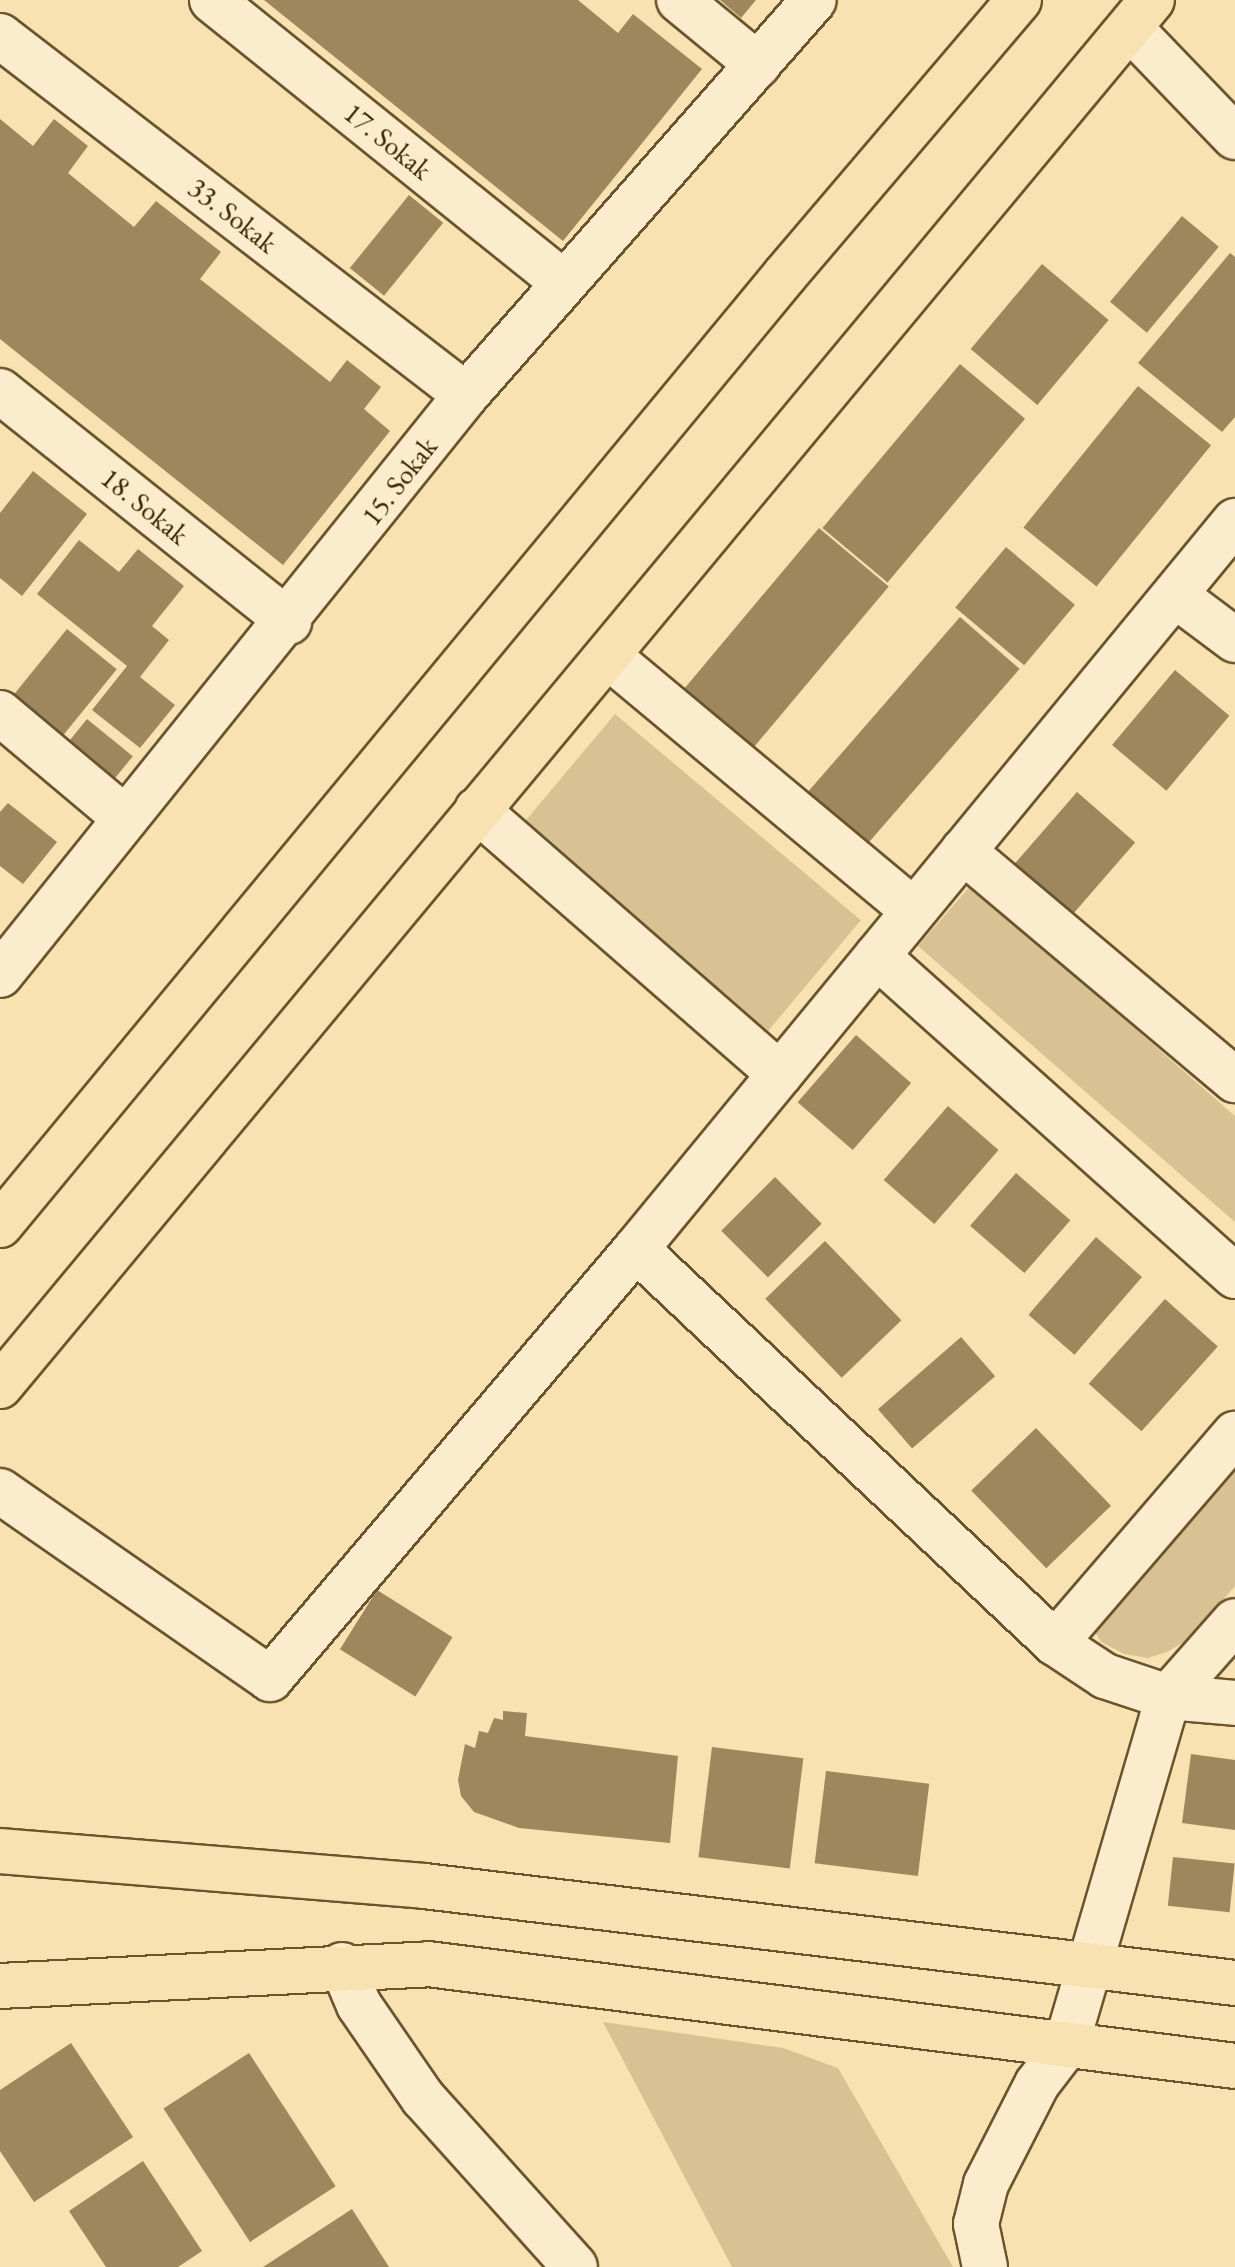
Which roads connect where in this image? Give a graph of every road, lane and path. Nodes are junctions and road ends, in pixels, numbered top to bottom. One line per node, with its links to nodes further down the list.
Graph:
1 (212, 0): 9 (street, 17. Sokak)
2 (679, 0): 7 (street)
3 (814, 0): 7 (street, 15. Sokak)
4 (1019, 0): 26 (main road)
5 (1142, 14): 8 (street); 16 (main road)
6 (0, 36): 11 (street, 33. Sokak)
7 (758, 65): 9 (street, 15. Sokak)
8 (1235, 137)
9 (563, 282): 11 (street, 15. Sokak)
10 (0, 391): 14 (street, 18. Sokak)
11 (466, 395): 14 (street, 15. Sokak)
12 (1235, 521): 13 (street)
13 (1175, 595): 15 (street); 20 (street)
14 (289, 622): 19 (street, 15. Sokak)
15 (1235, 640)
16 (608, 656): 18 (main road); 21 (street)
17 (0, 713): 19 (street)
18 (477, 810): 24 (street); 29 (main road)
19 (125, 818): 23 (street, 15. Sokak)
20 (963, 851): 21 (street); 25 (street)
21 (914, 911): 22 (street)
22 (877, 956): 24 (street); 28 (street)
23 (0, 975)
24 (780, 1074): 27 (street)
25 (1235, 1080)
26 (0, 1225)
27 (636, 1249): 31 (street); 33 (street)
28 (1235, 1276)
29 (0, 1386)
30 (1235, 1434): 33 (street)
31 (0, 1491)
32 (1235, 1621): 34 (street)
33 (1055, 1643): 34 (street)
34 (1168, 1697): 35 (street); 38 (street)
35 (1235, 1703)
36 (0, 1851): 38 (main road)
37 (342, 1965): 40 (main road); 41 (main road); 43 (street)
38 (1093, 1967): 39 (main road); 41 (street)
39 (1235, 1983)
40 (0, 1986)
41 (1066, 2046): 42 (main road); 44 (street)
42 (1235, 2066)
43 (572, 2266)
44 (985, 2267)

